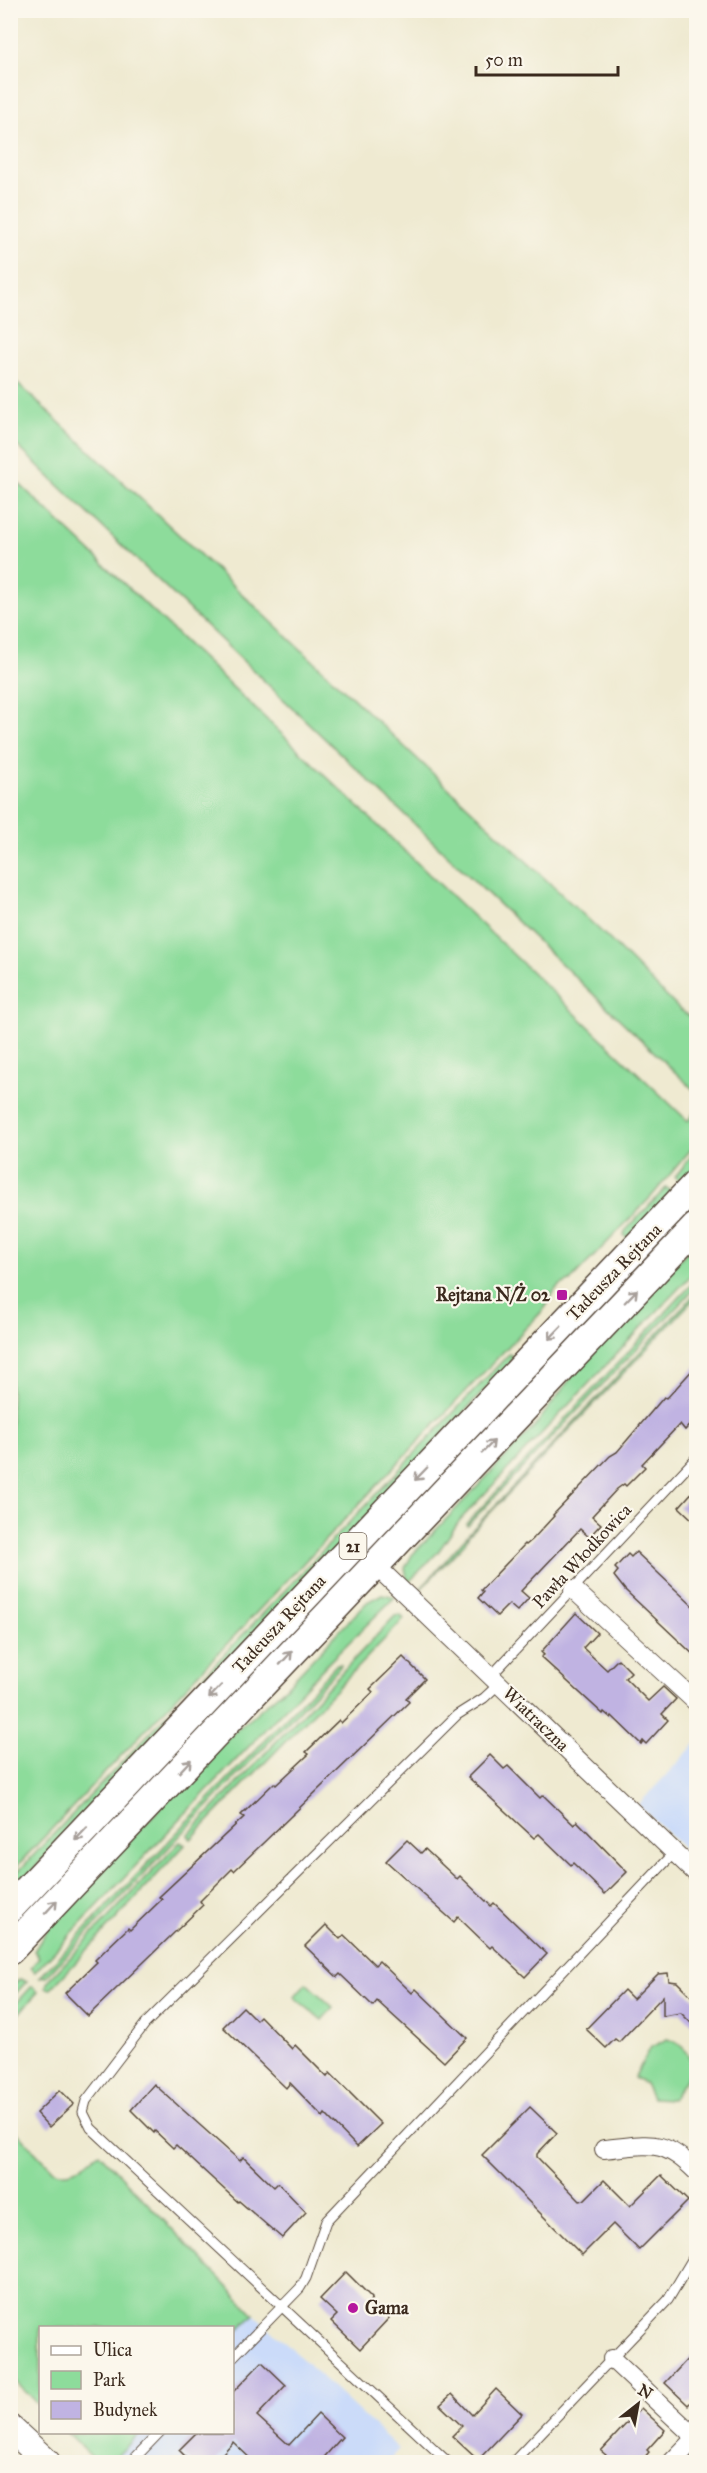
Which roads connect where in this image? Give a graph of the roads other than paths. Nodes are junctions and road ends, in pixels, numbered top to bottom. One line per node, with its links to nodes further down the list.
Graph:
1 (696, 1184): 10 (main road, Tadeusza Rejtana / 21, one-way to 10)
2 (696, 1227): 4 (main road, Tadeusza Rejtana / 21, one-way to 2)
3 (696, 1458): 5 (lane, Pawła Włodkowica)
4 (375, 1565): 6 (street, Wiatraczna); 11 (main road, Tadeusza Rejtana / 21, one-way to 4)
5 (573, 1589): 6 (lane, Pawła Włodkowica); 7 (street)
6 (495, 1680): 8 (street, Wiatraczna); 15 (lane, Pawła Włodkowica)
7 (696, 1702)
8 (675, 1852): 9 (street, Wiatraczna); 15 (lane)
9 (696, 1873)
10 (10, 1908)
11 (10, 1950)
12 (604, 2149): 13 (street)
13 (696, 2171)
14 (696, 2253): 17 (lane)
15 (282, 2307): 16 (lane); 23 (lane)
16 (234, 2356)
17 (612, 2359): 20 (street); 24 (lane)
18 (10, 2428): 21 (street)
19 (159, 2434): 22 (lane)
20 (696, 2437): 25 (street)
21 (47, 2463)
22 (131, 2463)
23 (448, 2463)
24 (513, 2463)
25 (672, 2463)

